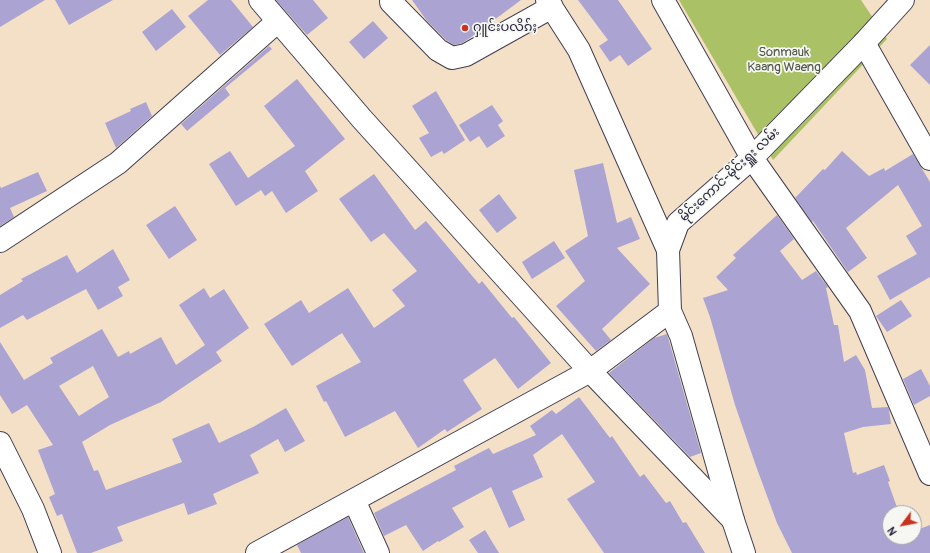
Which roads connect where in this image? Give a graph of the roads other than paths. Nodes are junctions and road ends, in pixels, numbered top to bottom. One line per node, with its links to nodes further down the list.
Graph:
1 (260, 0): 6 (street)
2 (663, 0): 9 (street)
3 (903, 0): 7 (street, မိုင်းကောင်-မိုင်းရှူး လမ်း)
4 (391, 2): 5 (street)
5 (549, 3): 11 (street)
6 (278, 20): 10 (street); 13 (street)
7 (864, 43): 8 (street); 9 (street, မိုင်းကောင်-မိုင်းရှူး လမ်း)
8 (927, 145)
9 (752, 158): 11 (street, မိုင်းကောင်-မိုင်းရှူး လမ်း); 15 (street)
10 (0, 241)
11 (668, 250): 12 (street, မိုင်းကောင်-မိုင်းရှူး လမ်း)
12 (670, 311): 13 (street); 17 (street, မိုင်းကောင်-မိုင်းရှူး လမ်း)
13 (590, 370): 16 (street); 17 (street)
14 (0, 443): 18 (street)
15 (930, 474)
16 (354, 500): 19 (street); 20 (street)
17 (733, 520): 21 (street, မိုင်းကောင်-မိုင်းရှူး လမ်း)
18 (50, 553)
19 (257, 553)
20 (378, 553)
21 (744, 553)

